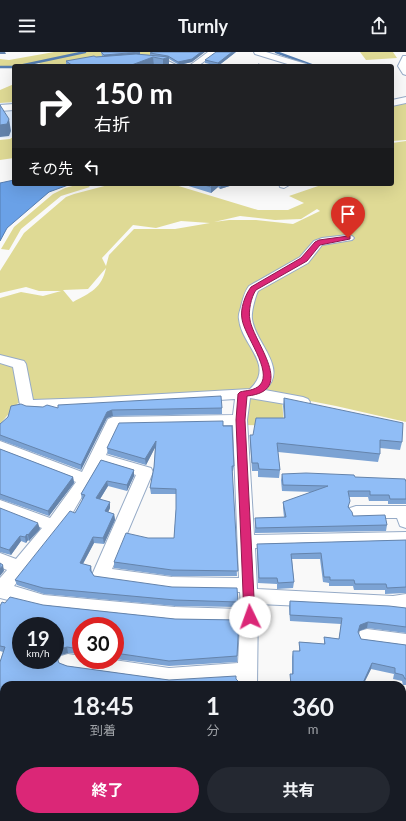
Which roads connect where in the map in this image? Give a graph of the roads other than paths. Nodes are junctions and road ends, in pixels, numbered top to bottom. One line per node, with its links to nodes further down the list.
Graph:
1 (213, 52): 6 (street)
2 (258, 52): 7 (street)
3 (406, 58): 8 (street)
4 (139, 61): 5 (street)
5 (170, 64)
6 (196, 64)
7 (296, 64)
8 (406, 72)
9 (406, 100): 10 (street)
10 (394, 103)
11 (12, 107): 12 (street)
12 (0, 108)
13 (348, 238): 15 (street)
14 (0, 359): 15 (street)
15 (248, 393): 16 (street); 17 (street)
16 (318, 406)
17 (240, 420): 19 (street); 26 (street)
18 (0, 446): 20 (street)
19 (98, 458): 20 (street); 29 (street)
20 (85, 480): 24 (street)
21 (0, 506): 24 (street)
22 (356, 512): 23 (street)
23 (406, 522)
24 (54, 526): 28 (street)
25 (406, 538): 26 (street)
26 (246, 542): 29 (street)
27 (0, 560): 28 (street)
28 (18, 567): 30 (street)
29 (248, 590): 31 (street); 32 (street)
30 (0, 591): 32 (street)
31 (406, 601)
32 (250, 617): 36 (street)
33 (367, 637): 34 (street)
34 (406, 642)
35 (68, 662): 36 (street)
36 (247, 678)

